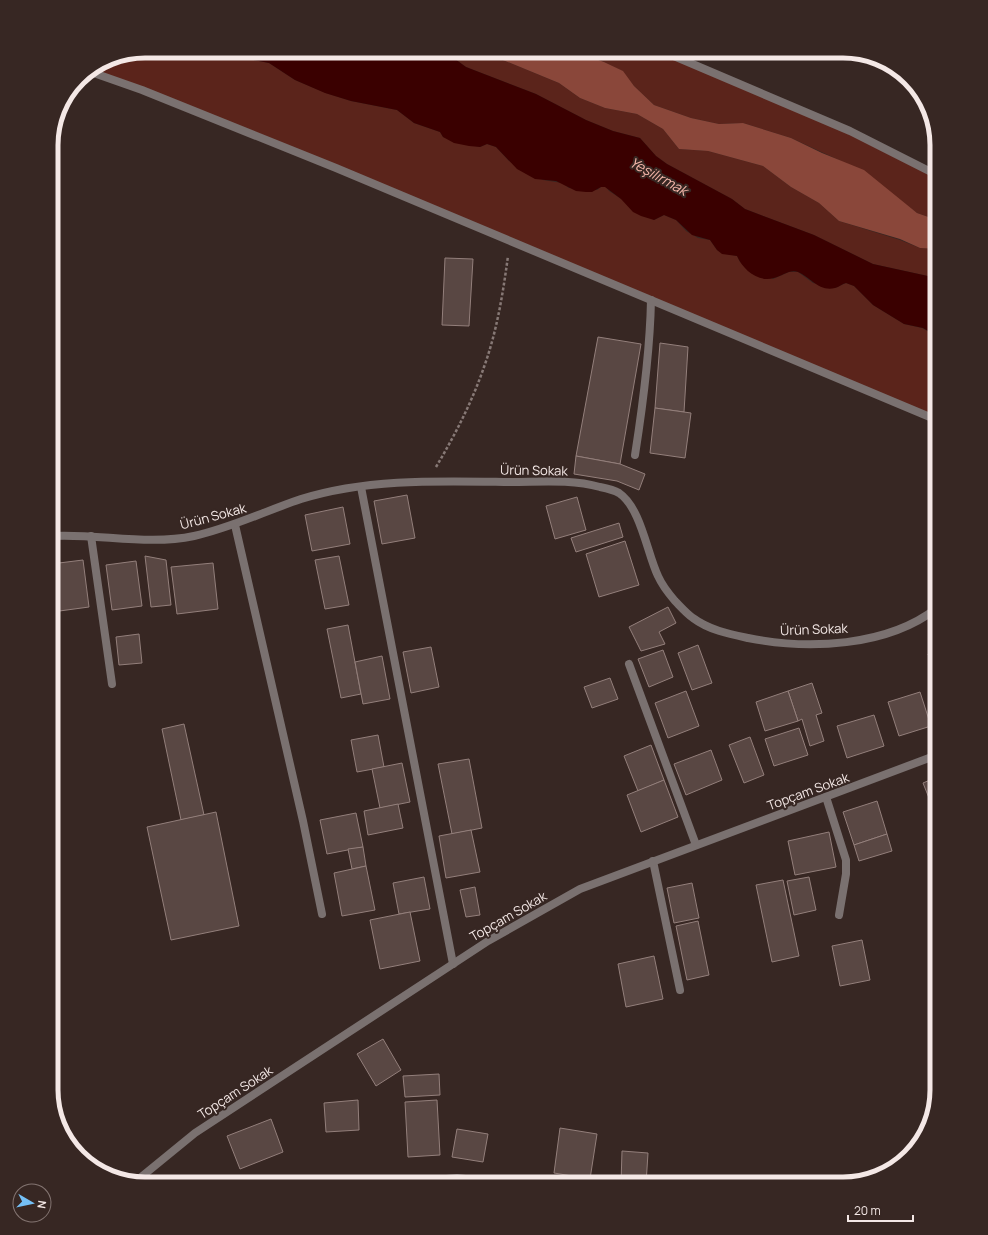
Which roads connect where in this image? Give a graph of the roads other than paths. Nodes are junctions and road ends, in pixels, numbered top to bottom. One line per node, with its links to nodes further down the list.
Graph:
1 (678, 58): 3 (street)
2 (96, 74): 4 (street)
3 (930, 171)
4 (651, 300): 5 (street); 6 (street)
5 (930, 417)
6 (635, 455)
7 (361, 487): 8 (street, Ürün Sokak); 11 (street, Ürün Sokak); 20 (street)
8 (235, 525): 10 (street, Ürün Sokak); 18 (street)
9 (58, 536): 10 (street, Ürün Sokak)
10 (91, 536): 13 (street)
11 (930, 612)
12 (629, 664): 16 (street)
13 (112, 684)
14 (930, 758): 15 (street, Topçam Sokak)
15 (826, 796): 16 (street, Topçam Sokak); 19 (street)
16 (696, 845): 17 (street, Topçam Sokak)
17 (653, 861): 20 (street, Topçam Sokak); 21 (street)
18 (322, 914)
19 (839, 915)
20 (453, 964): 22 (street, Topçam Sokak)
21 (680, 990)
22 (142, 1177)

